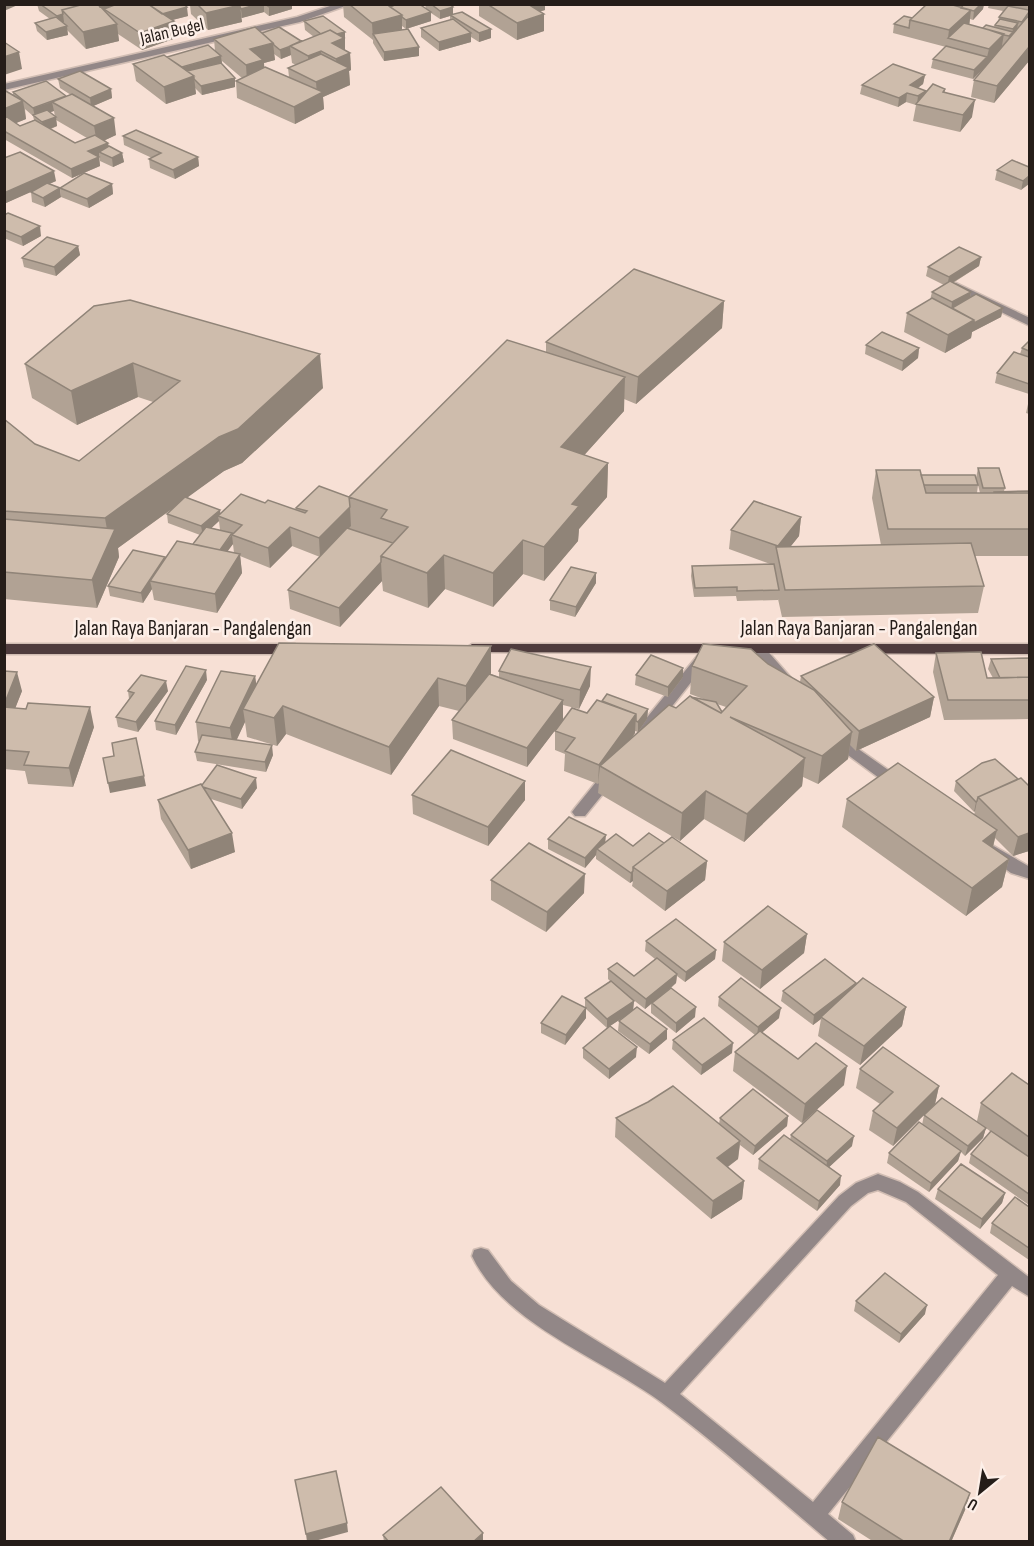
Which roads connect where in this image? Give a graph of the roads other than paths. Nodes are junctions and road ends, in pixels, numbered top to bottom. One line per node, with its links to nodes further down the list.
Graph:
1 (347, 4): 2 (street, Jalan Bugel)
2 (4, 87)
3 (956, 286): 4 (street)
4 (1029, 323)
5 (4, 649): 6 (main road, Jalan Raya Banjaran - Pangalengan)
6 (305, 649)
7 (459, 649): 9 (main road, Jalan Raya Banjaran - Pangalengan)
8 (1029, 649): 10 (main road, Jalan Raya Banjaran - Pangalengan)
9 (710, 650): 10 (main road, Jalan Raya Banjaran - Pangalengan); 13 (street)
10 (759, 650): 11 (street)
11 (796, 693)
12 (825, 727): 15 (street)
13 (633, 746)
14 (620, 762): 16 (street)
15 (914, 796)
16 (580, 813)
17 (980, 843): 18 (street)
18 (1029, 873)
19 (481, 1256): 22 (street)
20 (1011, 1275): 21 (street); 22 (street); 23 (street)
21 (1029, 1289)
22 (667, 1395): 23 (street)
23 (815, 1515): 24 (street)
24 (846, 1542)

